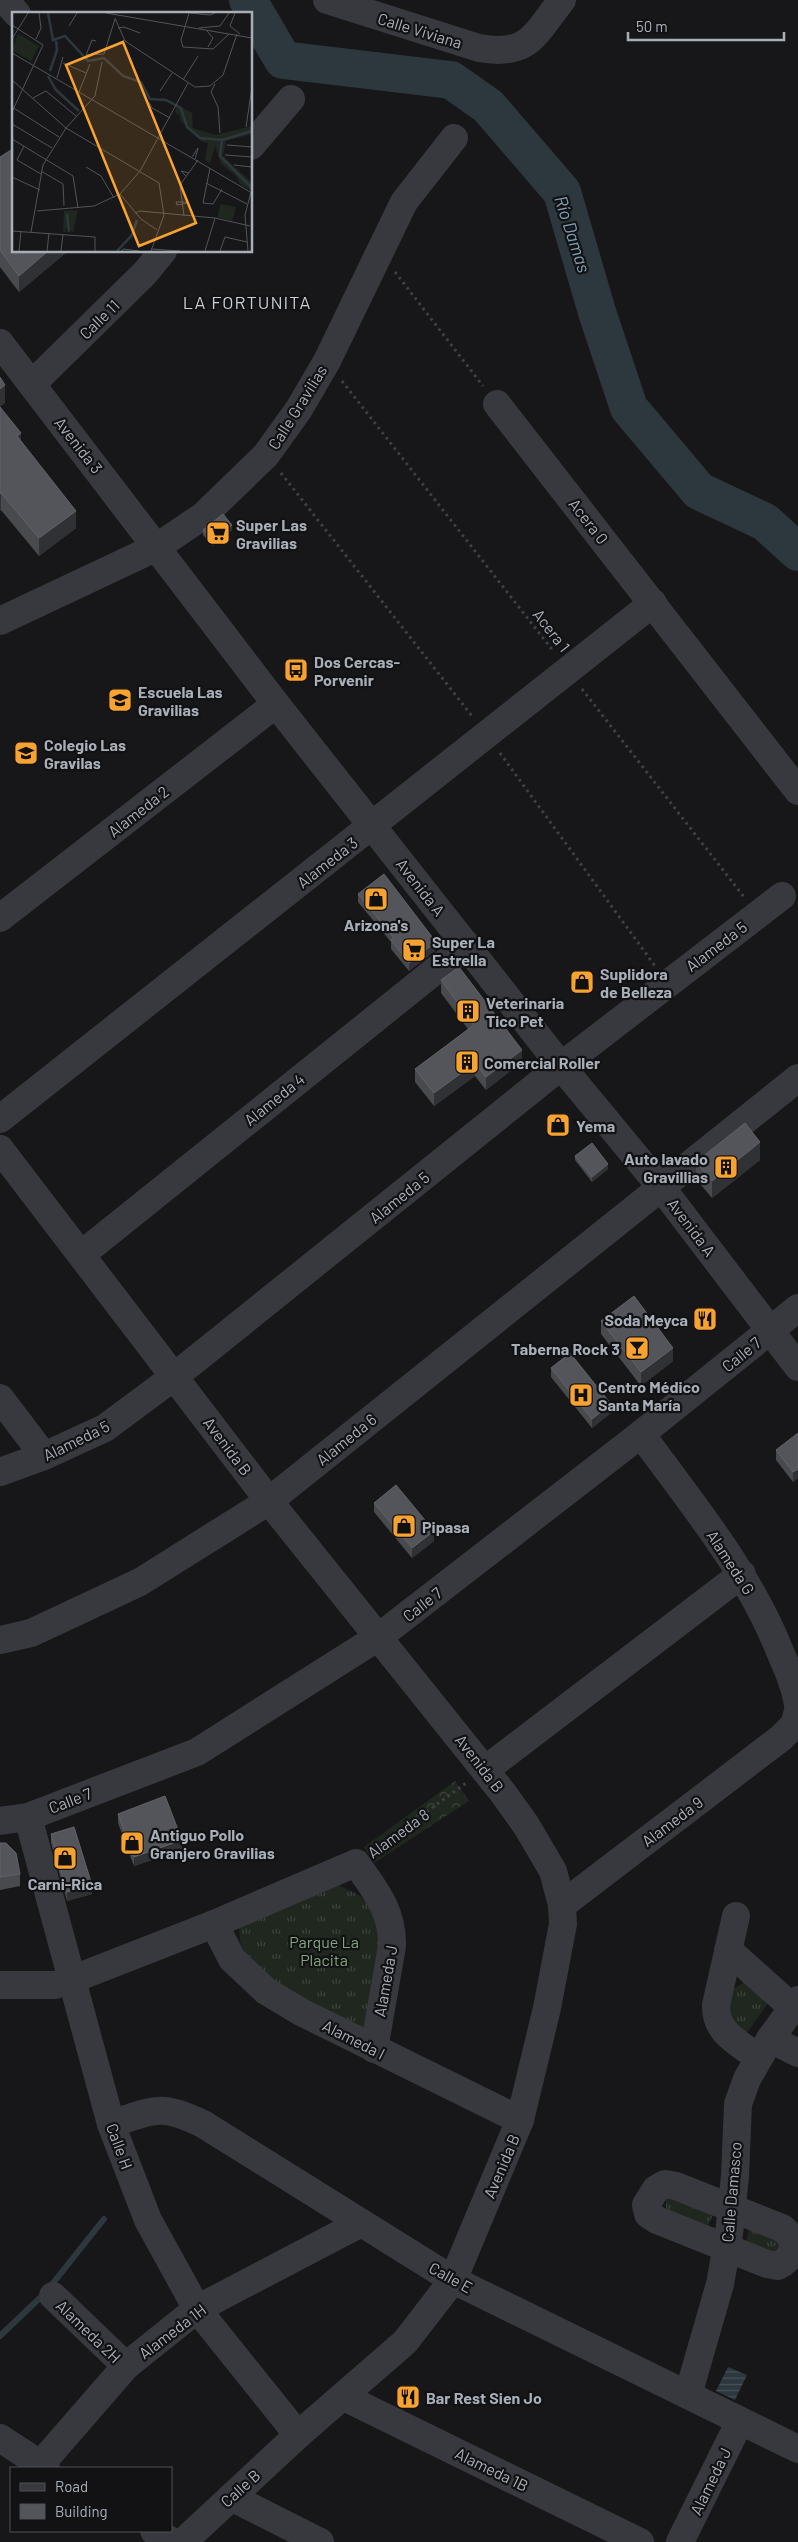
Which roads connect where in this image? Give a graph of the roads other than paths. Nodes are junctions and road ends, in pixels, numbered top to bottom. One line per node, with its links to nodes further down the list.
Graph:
1 (5, 0): 4 (street)
2 (327, 0): 3 (street, Calle Viviana)
3 (562, 0)
4 (15, 12)
5 (291, 99): 7 (street)
6 (454, 138): 12 (street, Calle Gravilias)
7 (252, 145)
8 (162, 252): 10 (street, Calle 11)
9 (0, 343): 10 (street, Avenida 3)
10 (32, 384): 12 (street, Avenida 3)
11 (497, 404): 13 (street, Acera 0)
12 (157, 547): 14 (street, Calle Gravilias); 15 (street, Avenida A)
13 (653, 603): 16 (street, Acera 0); 17 (street, Alameda 3)
14 (0, 621)
15 (276, 704): 17 (street, Avenida A); 19 (street, Alameda 2)
16 (798, 791)
17 (373, 826): 20 (street, Avenida A); 23 (street, Alameda 3)
18 (782, 896): 21 (street, Alameda 5)
19 (0, 918)
20 (467, 945): 21 (street, Avenida A); 26 (street, Alameda 4)
21 (562, 1066): 25 (street, Avenida A); 30 (street, Alameda 5)
22 (798, 1078): 25 (street)
23 (0, 1118)
24 (0, 1149): 26 (street, Avenida B)
25 (661, 1187): 28 (street, Avenida A); 35 (street, Alameda 6)
26 (82, 1254): 30 (street, Avenida B)
27 (798, 1308): 28 (street, Calle 7)
28 (770, 1331): 29 (street, Avenida A); 32 (street, Calle 7)
29 (798, 1367)
30 (176, 1376): 33 (street, Alameda 5); 35 (street, Avenida B)
31 (0, 1398): 33 (street)
32 (641, 1434): 36 (street, Alameda G); 37 (street, Calle 7)
33 (44, 1456): 34 (street, Alameda 5)
34 (0, 1472)
35 (270, 1501): 37 (street, Avenida B); 38 (street, Alameda 6)
36 (742, 1574): 39 (street, Alameda G); 41 (street)
37 (380, 1636): 41 (street, Avenida B); 42 (street, Calle 7)
38 (0, 1640)
39 (798, 1704)
40 (798, 1711): 45 (street, Alameda 9)
41 (485, 1770): 45 (street, Avenida B)
42 (28, 1816): 43 (street, Calle 7); 49 (street, Calle H)
43 (0, 1821)
44 (356, 1863): 47 (street, Alameda 8); 53 (street, Alameda J)
45 (562, 1905): 55 (street, Avenida B)
46 (736, 1916): 48 (street)
47 (214, 1924): 49 (street, Alameda 8); 53 (street, Alameda I)
48 (728, 1950): 51 (street); 52 (street)
49 (71, 1980): 50 (street, Alameda 8); 56 (street, Calle H)
50 (0, 1985)
51 (795, 2004): 52 (street, Calle Damasco)
52 (765, 2048): 54 (street); 57 (street, Calle Damasco)
53 (374, 2049): 55 (street, Alameda I)
54 (798, 2053)
55 (520, 2120): 60 (street, Avenida B)
56 (112, 2124): 58 (street, Calle E); 62 (street, Calle H)
57 (732, 2208): 59 (street, Calle Damasco); 59 (street); 59 (street)
58 (361, 2222): 60 (street, Calle E); 62 (street, Alameda 1H)
59 (727, 2249): 64 (street, Calle Damasco)
60 (453, 2280): 64 (street, Calle E); 65 (street, Avenida B)
61 (53, 2296): 63 (street, Alameda 2H)
62 (197, 2309): 63 (street, Alameda 1H); 67 (street, Calle H)
63 (126, 2366): 70 (street, Alameda 1H)
64 (688, 2395): 66 (street, Calle E)
65 (344, 2397): 67 (street, Avenida B); 76 (street, Alameda 1B)
66 (740, 2421): 69 (street, Calle E); 77 (street, Alameda J)
67 (298, 2435): 71 (street, Calle B)
68 (0, 2438): 70 (street)
69 (798, 2449)
70 (43, 2466)
71 (231, 2497): 74 (street, Calle B); 75 (street)
72 (156, 2532): 73 (street)
73 (173, 2542)
74 (183, 2542)
75 (320, 2542)
76 (640, 2542)
77 (680, 2542)

